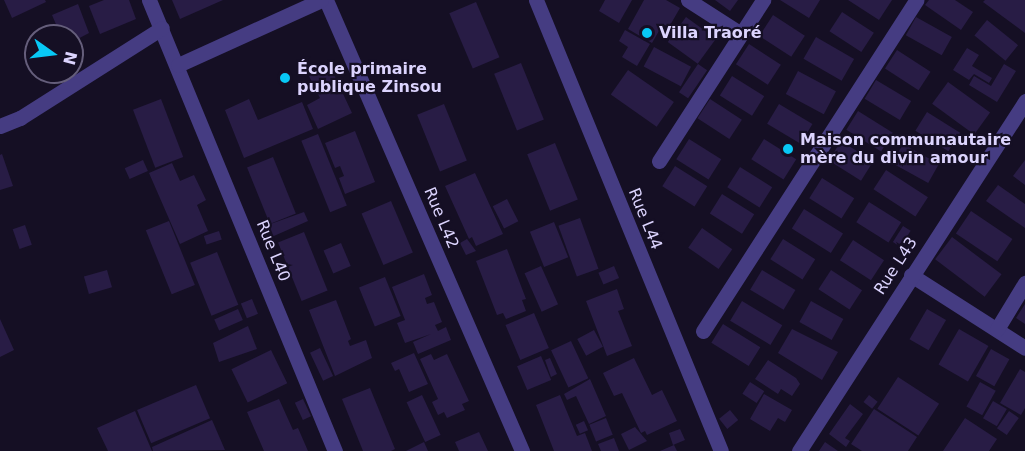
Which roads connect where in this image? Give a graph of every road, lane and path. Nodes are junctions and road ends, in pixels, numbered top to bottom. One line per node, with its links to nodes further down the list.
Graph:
1 (149, 0): 8 (street, Rue L40)
2 (321, 0): 10 (street)
3 (326, 0): 20 (street, Rue L42)
4 (536, 0): 21 (street, Rue L44)
5 (688, 0): 9 (street)
6 (763, 0): 9 (street)
7 (916, 0): 17 (street)
8 (162, 28): 10 (street, Rue L40); 12 (street)
9 (741, 34): 13 (street)
10 (178, 65): 19 (street, Rue L40)
11 (1025, 101): 14 (street, Rue L43)
12 (0, 126)
13 (659, 161)
14 (911, 275): 16 (street); 22 (street, Rue L43)
15 (1025, 283): 16 (street)
16 (997, 329): 18 (street)
17 (703, 331)
18 (1025, 348)
19 (335, 451)
20 (522, 451)
21 (721, 451)
22 (799, 451)

